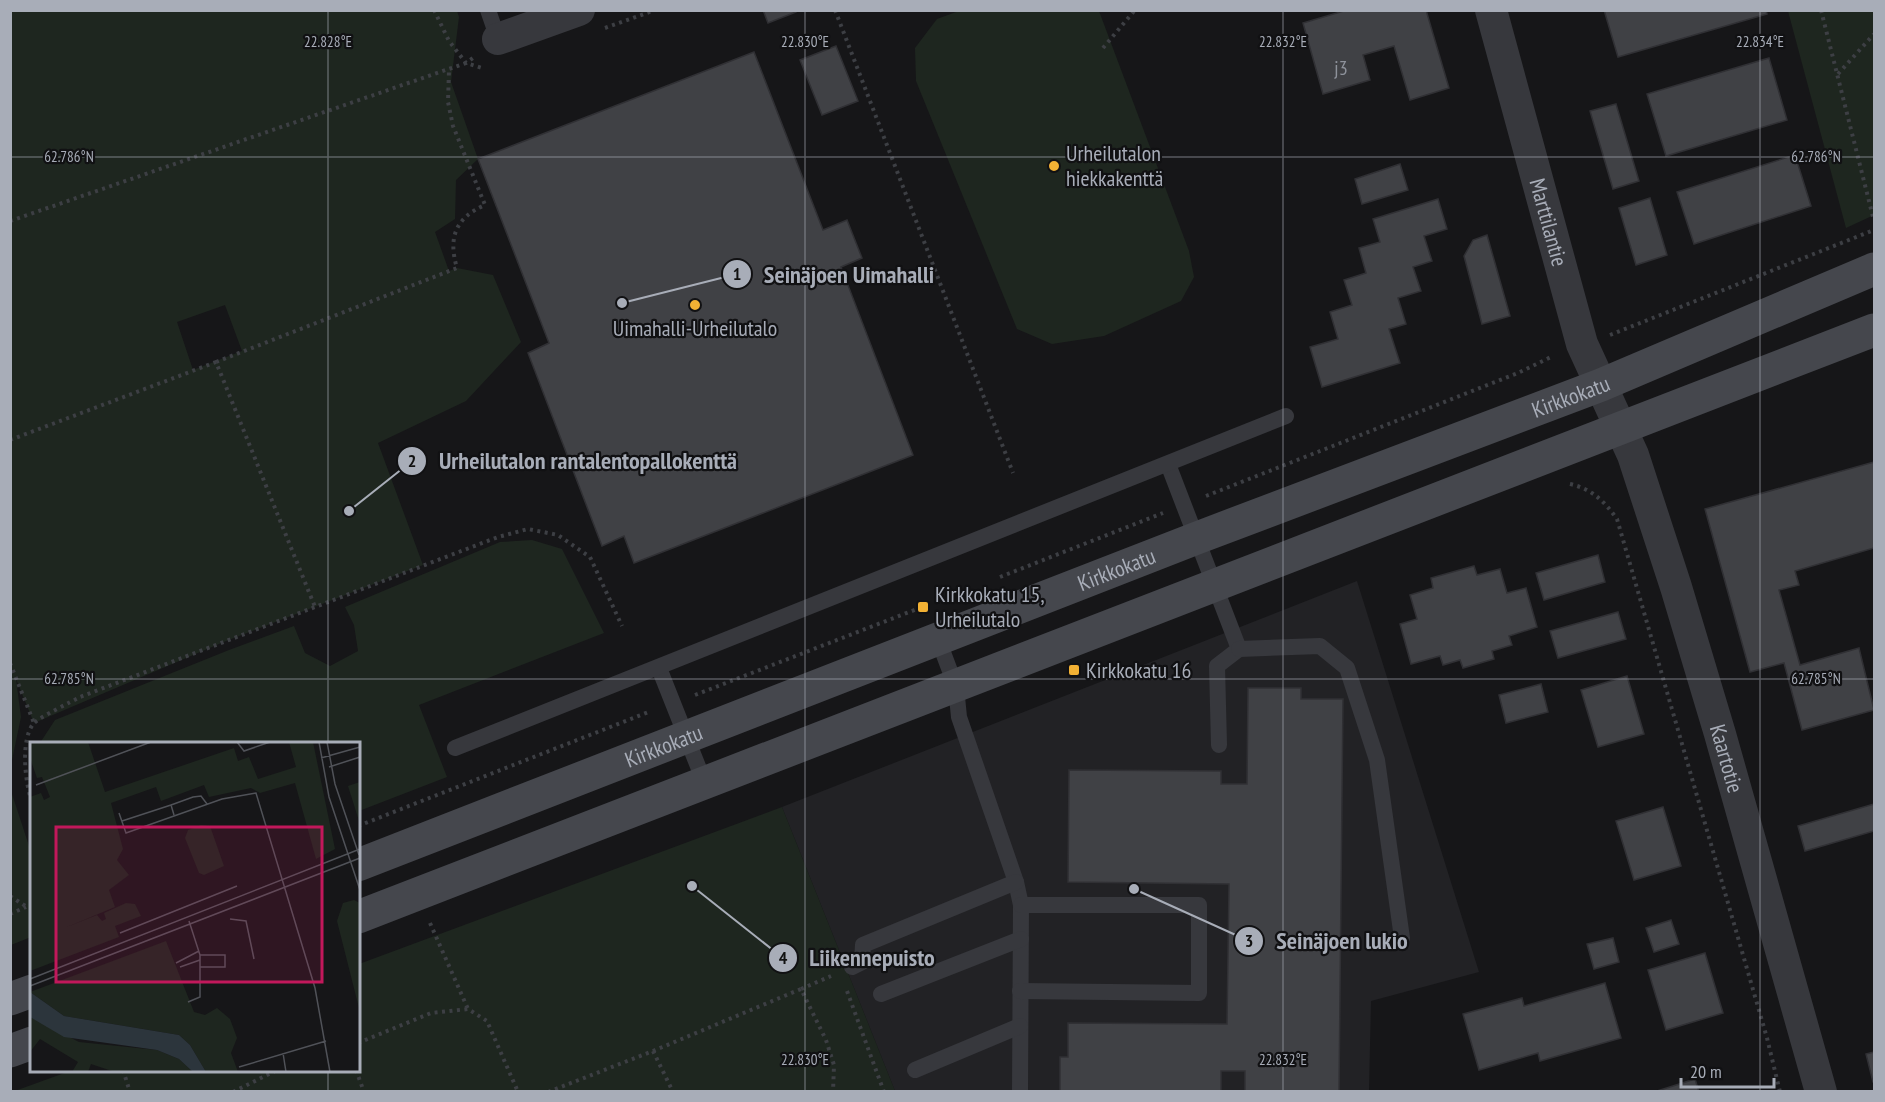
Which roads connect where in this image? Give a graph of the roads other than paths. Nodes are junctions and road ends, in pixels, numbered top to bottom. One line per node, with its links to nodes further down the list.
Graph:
1 (579, 10): 3 (street)
2 (1491, 10): 6 (street, Marttilantie)
3 (493, 25)
4 (1875, 268): 6 (main road, Kirkkokatu)
5 (1875, 330): 8 (main road)
6 (1601, 384): 8 (street, Marttilantie); 10 (main road, Kirkkokatu)
7 (1286, 416): 9 (lane)
8 (1622, 428): 11 (main road); 36 (street, Kaartotie)
9 (1168, 464): 10 (lane); 14 (lane)
10 (1197, 538): 11 (lane); 12 (main road, Kirkkokatu)
11 (1215, 586): 13 (lane); 15 (main road)
12 (938, 639): 15 (lane); 16 (main road, Kirkkokatu)
13 (1239, 649): 17 (lane); 24 (lane)
14 (659, 668): 16 (lane); 18 (lane)
15 (956, 687): 19 (main road); 21 (lane)
16 (687, 738): 19 (lane); 20 (main road, Kirkkokatu)
17 (1219, 745)
18 (455, 748)
19 (705, 784): 23 (main road)
20 (360, 864)
21 (1016, 882): 22 (lane); 26 (lane)
22 (1021, 905): 25 (lane); 27 (lane)
23 (360, 916)
24 (1402, 938)
25 (1021, 939): 27 (lane); 29 (lane)
26 (846, 969)
27 (1020, 991): 31 (lane)
28 (30, 992): 30 (main road)
29 (881, 994)
30 (10, 999)
31 (1020, 1026): 34 (lane); 35 (lane)
32 (30, 1044): 33 (main road)
33 (10, 1051)
34 (915, 1070)
35 (1020, 1092)
36 (1821, 1092)

